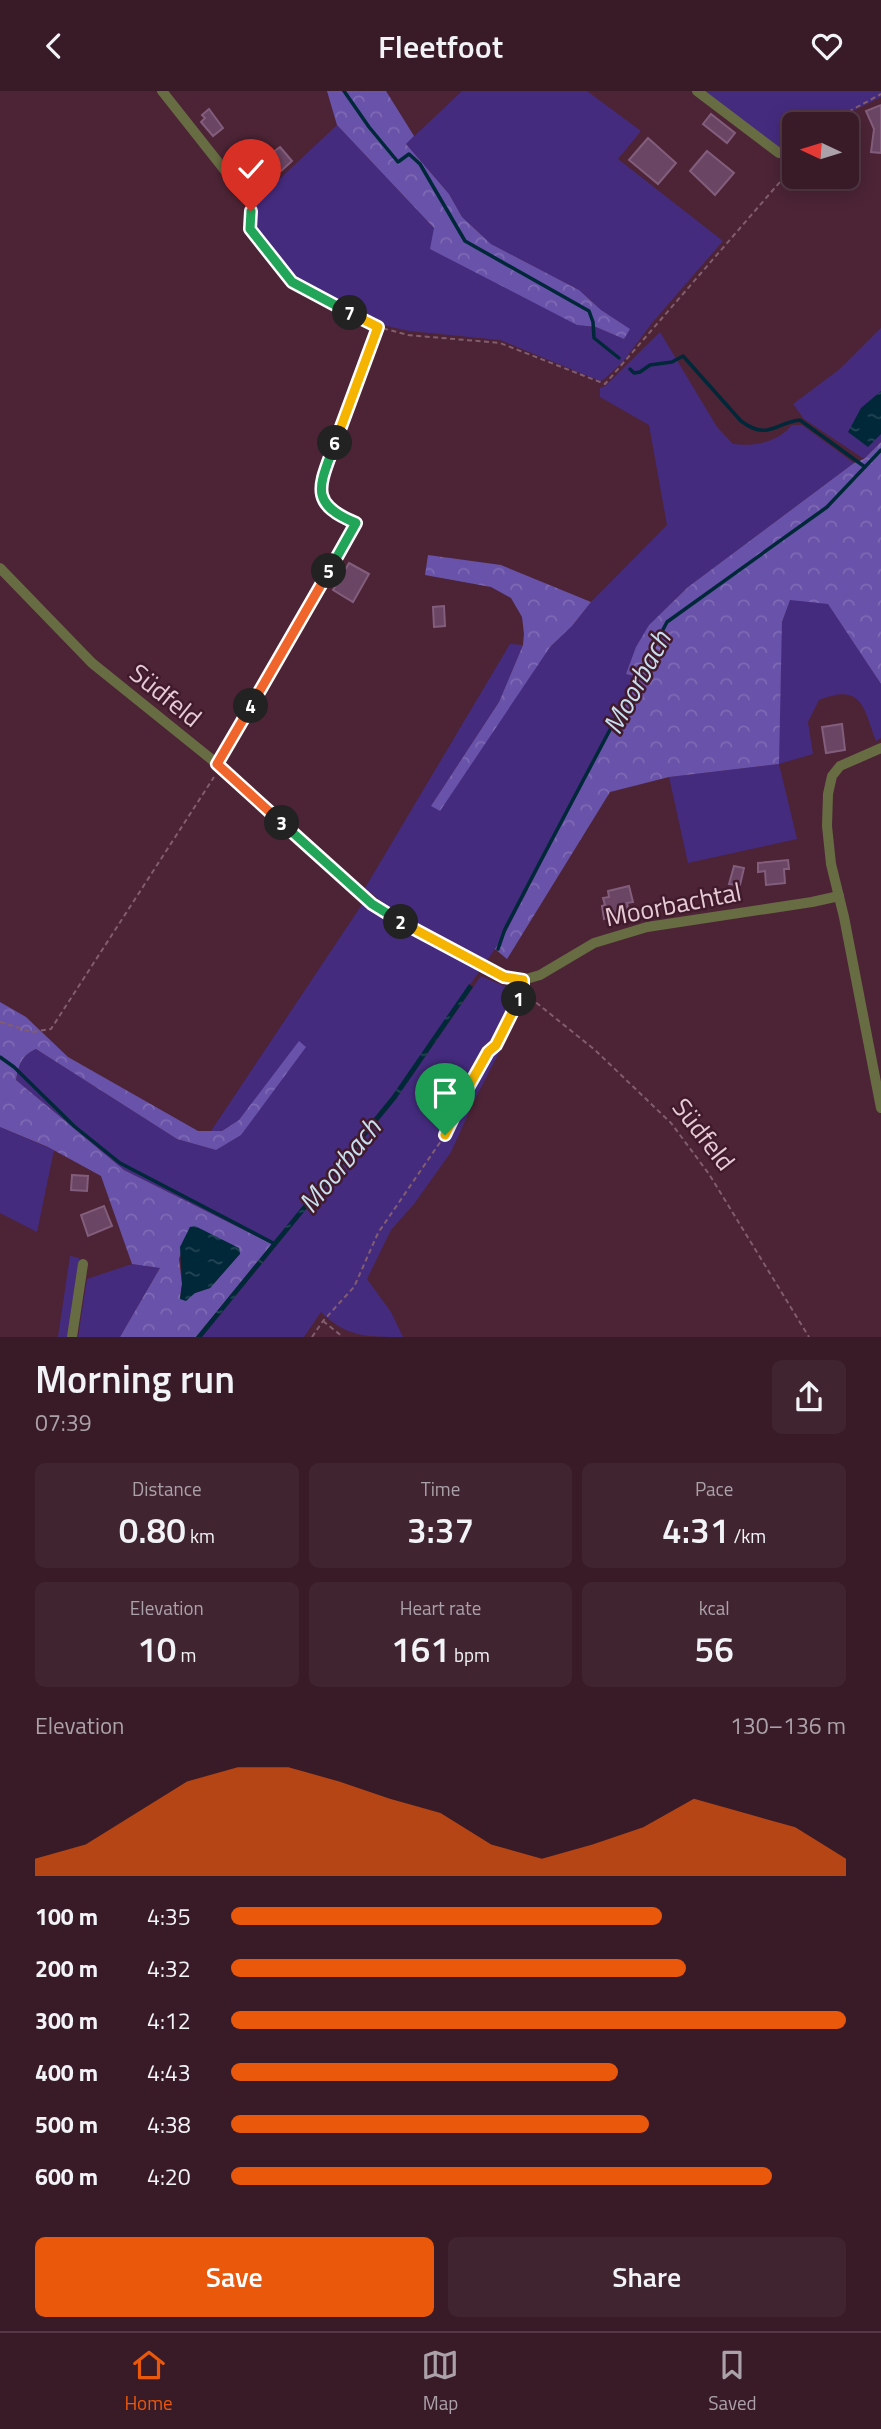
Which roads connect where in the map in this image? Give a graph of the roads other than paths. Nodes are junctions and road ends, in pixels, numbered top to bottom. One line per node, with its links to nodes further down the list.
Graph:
1 (162, 91): 4 (street)
2 (697, 91): 3 (street)
3 (779, 153)
4 (249, 201)
5 (0, 568): 8 (street, Südfeld)
6 (300, 622): 8 (street)
7 (881, 748): 9 (street)
8 (219, 766): 10 (street, Südfeld)
9 (839, 896): 10 (street, Moorbachtal); 11 (street)
10 (523, 980)
11 (881, 1108)
12 (83, 1264): 13 (street)
13 (72, 1337)

